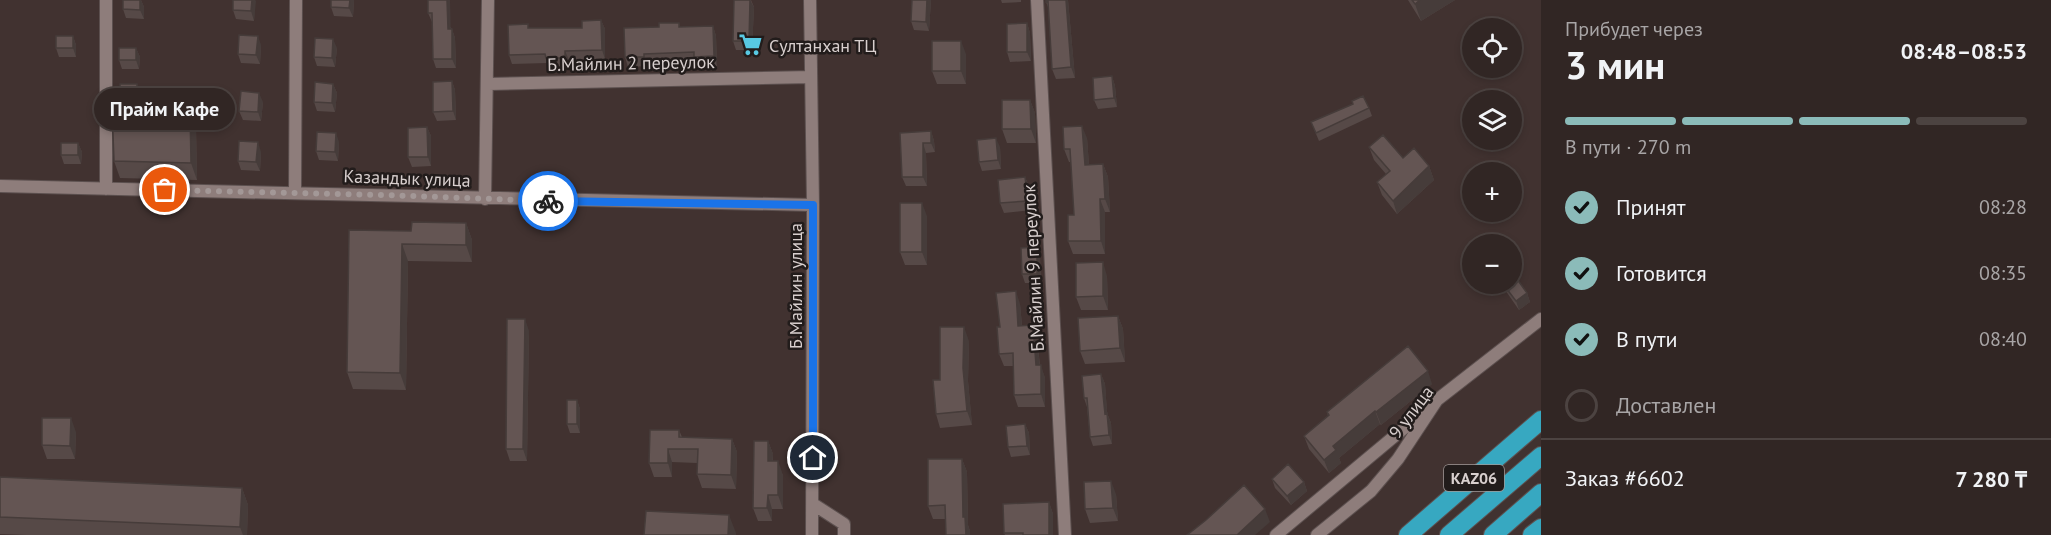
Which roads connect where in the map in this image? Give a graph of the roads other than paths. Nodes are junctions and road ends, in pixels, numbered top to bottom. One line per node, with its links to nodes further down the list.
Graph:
1 (106, 0): 9 (street)
2 (296, 0): 10 (street)
3 (488, 0): 7 (street)
4 (810, 0): 6 (street, Б.Майлин улица)
5 (1037, 0): 22 (street, Б.Майлин 9 переулок)
6 (810, 77): 7 (street, Б.Майлин 2 переулок); 12 (street, Б.Майлин улица)
7 (488, 84): 11 (street)
8 (0, 186): 9 (street, Казандык улица)
9 (106, 189): 10 (street, Казандык улица)
10 (295, 193): 11 (street, Казандык улица)
11 (485, 199): 12 (street, Казандык улица)
12 (813, 205): 18 (street, Б.Майлин улица)
13 (1541, 320): 14 (street, 9 улица)
14 (1437, 400): 23 (street); 24 (street, 9 улица)
15 (1541, 420): 25 (highway, KАZ06)
16 (1541, 456): 26 (highway, KАZ06)
17 (1541, 493): 27 (highway, KАZ06)
18 (813, 504): 20 (street, Б.Майлин улица); 21 (street)
19 (1541, 528): 28 (highway)
20 (812, 535)
21 (844, 535)
22 (1065, 535)
23 (1276, 535)
24 (1317, 535)
25 (1408, 535)
26 (1449, 535)
27 (1493, 535)
28 (1532, 535)

